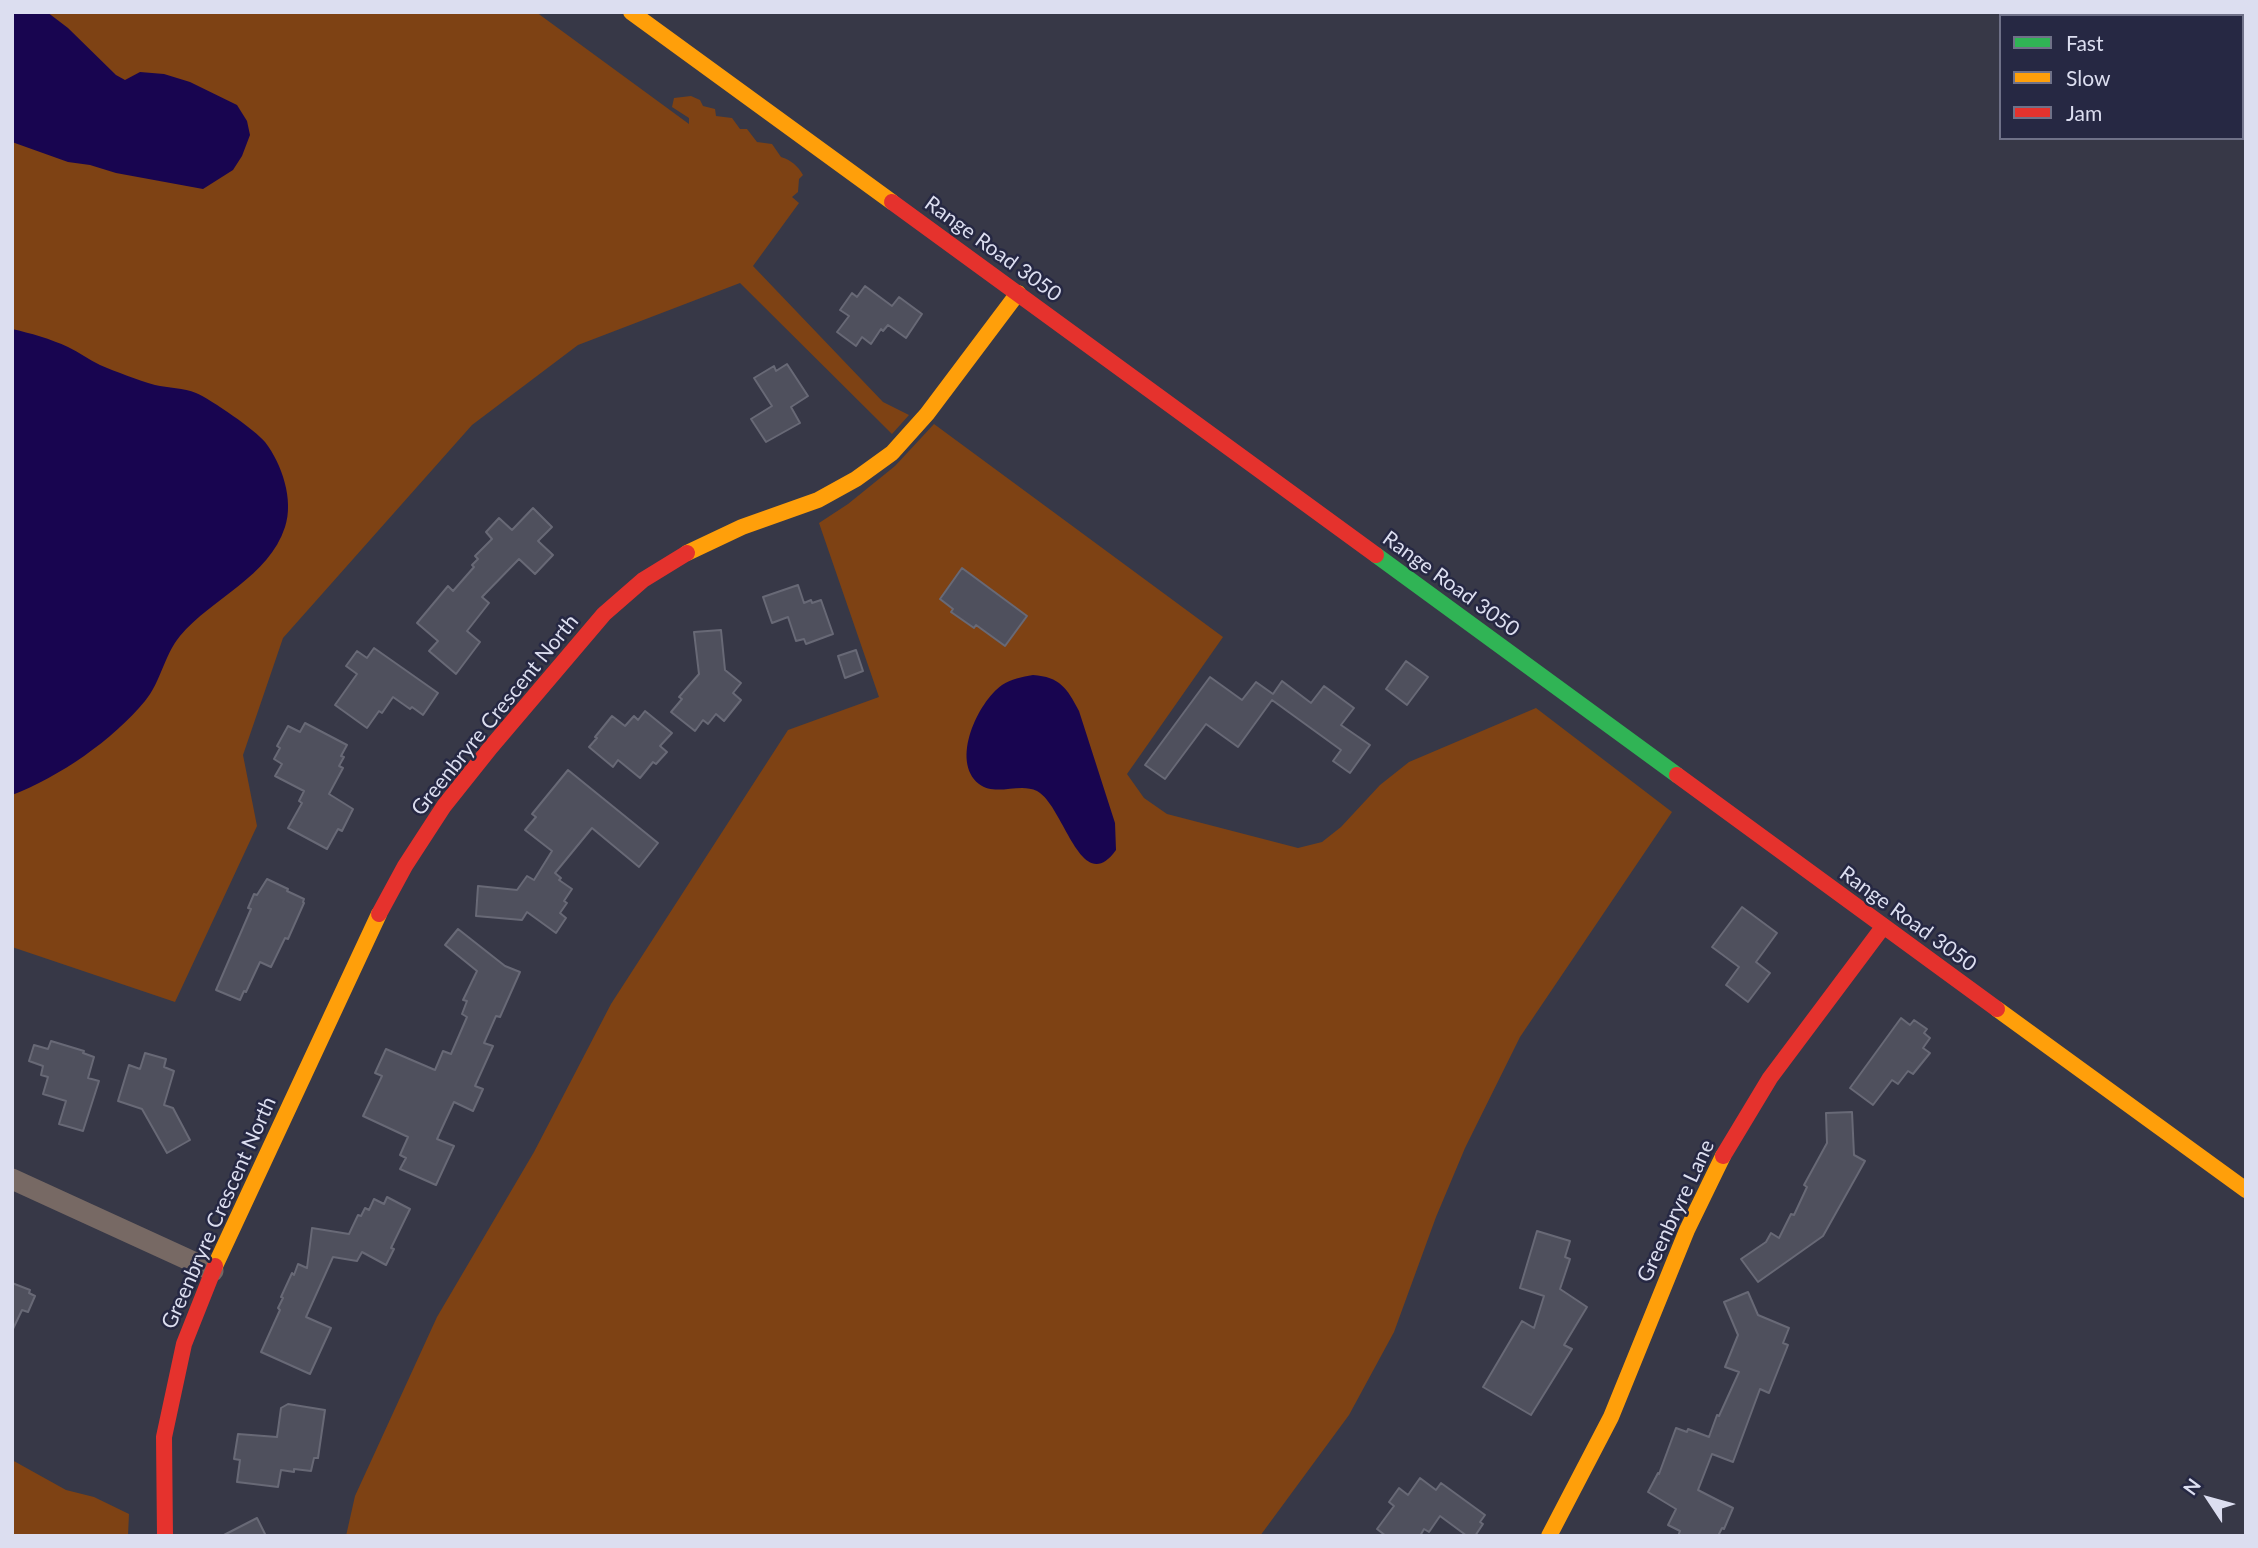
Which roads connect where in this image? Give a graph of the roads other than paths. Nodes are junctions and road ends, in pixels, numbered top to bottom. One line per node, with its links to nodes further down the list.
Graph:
1 (631, 12): 2 (street, Range Road 3050)
2 (1018, 293): 3 (street, Range Road 3050); 6 (street, Greenbryre Crescent North)
3 (1883, 927): 5 (street, Range Road 3050); 8 (street, Greenbryre Lane)
4 (12, 1179): 6 (street)
5 (2246, 1190)
6 (213, 1271): 7 (street, Greenbryre Crescent North)
7 (164, 1536)
8 (1549, 1536)

